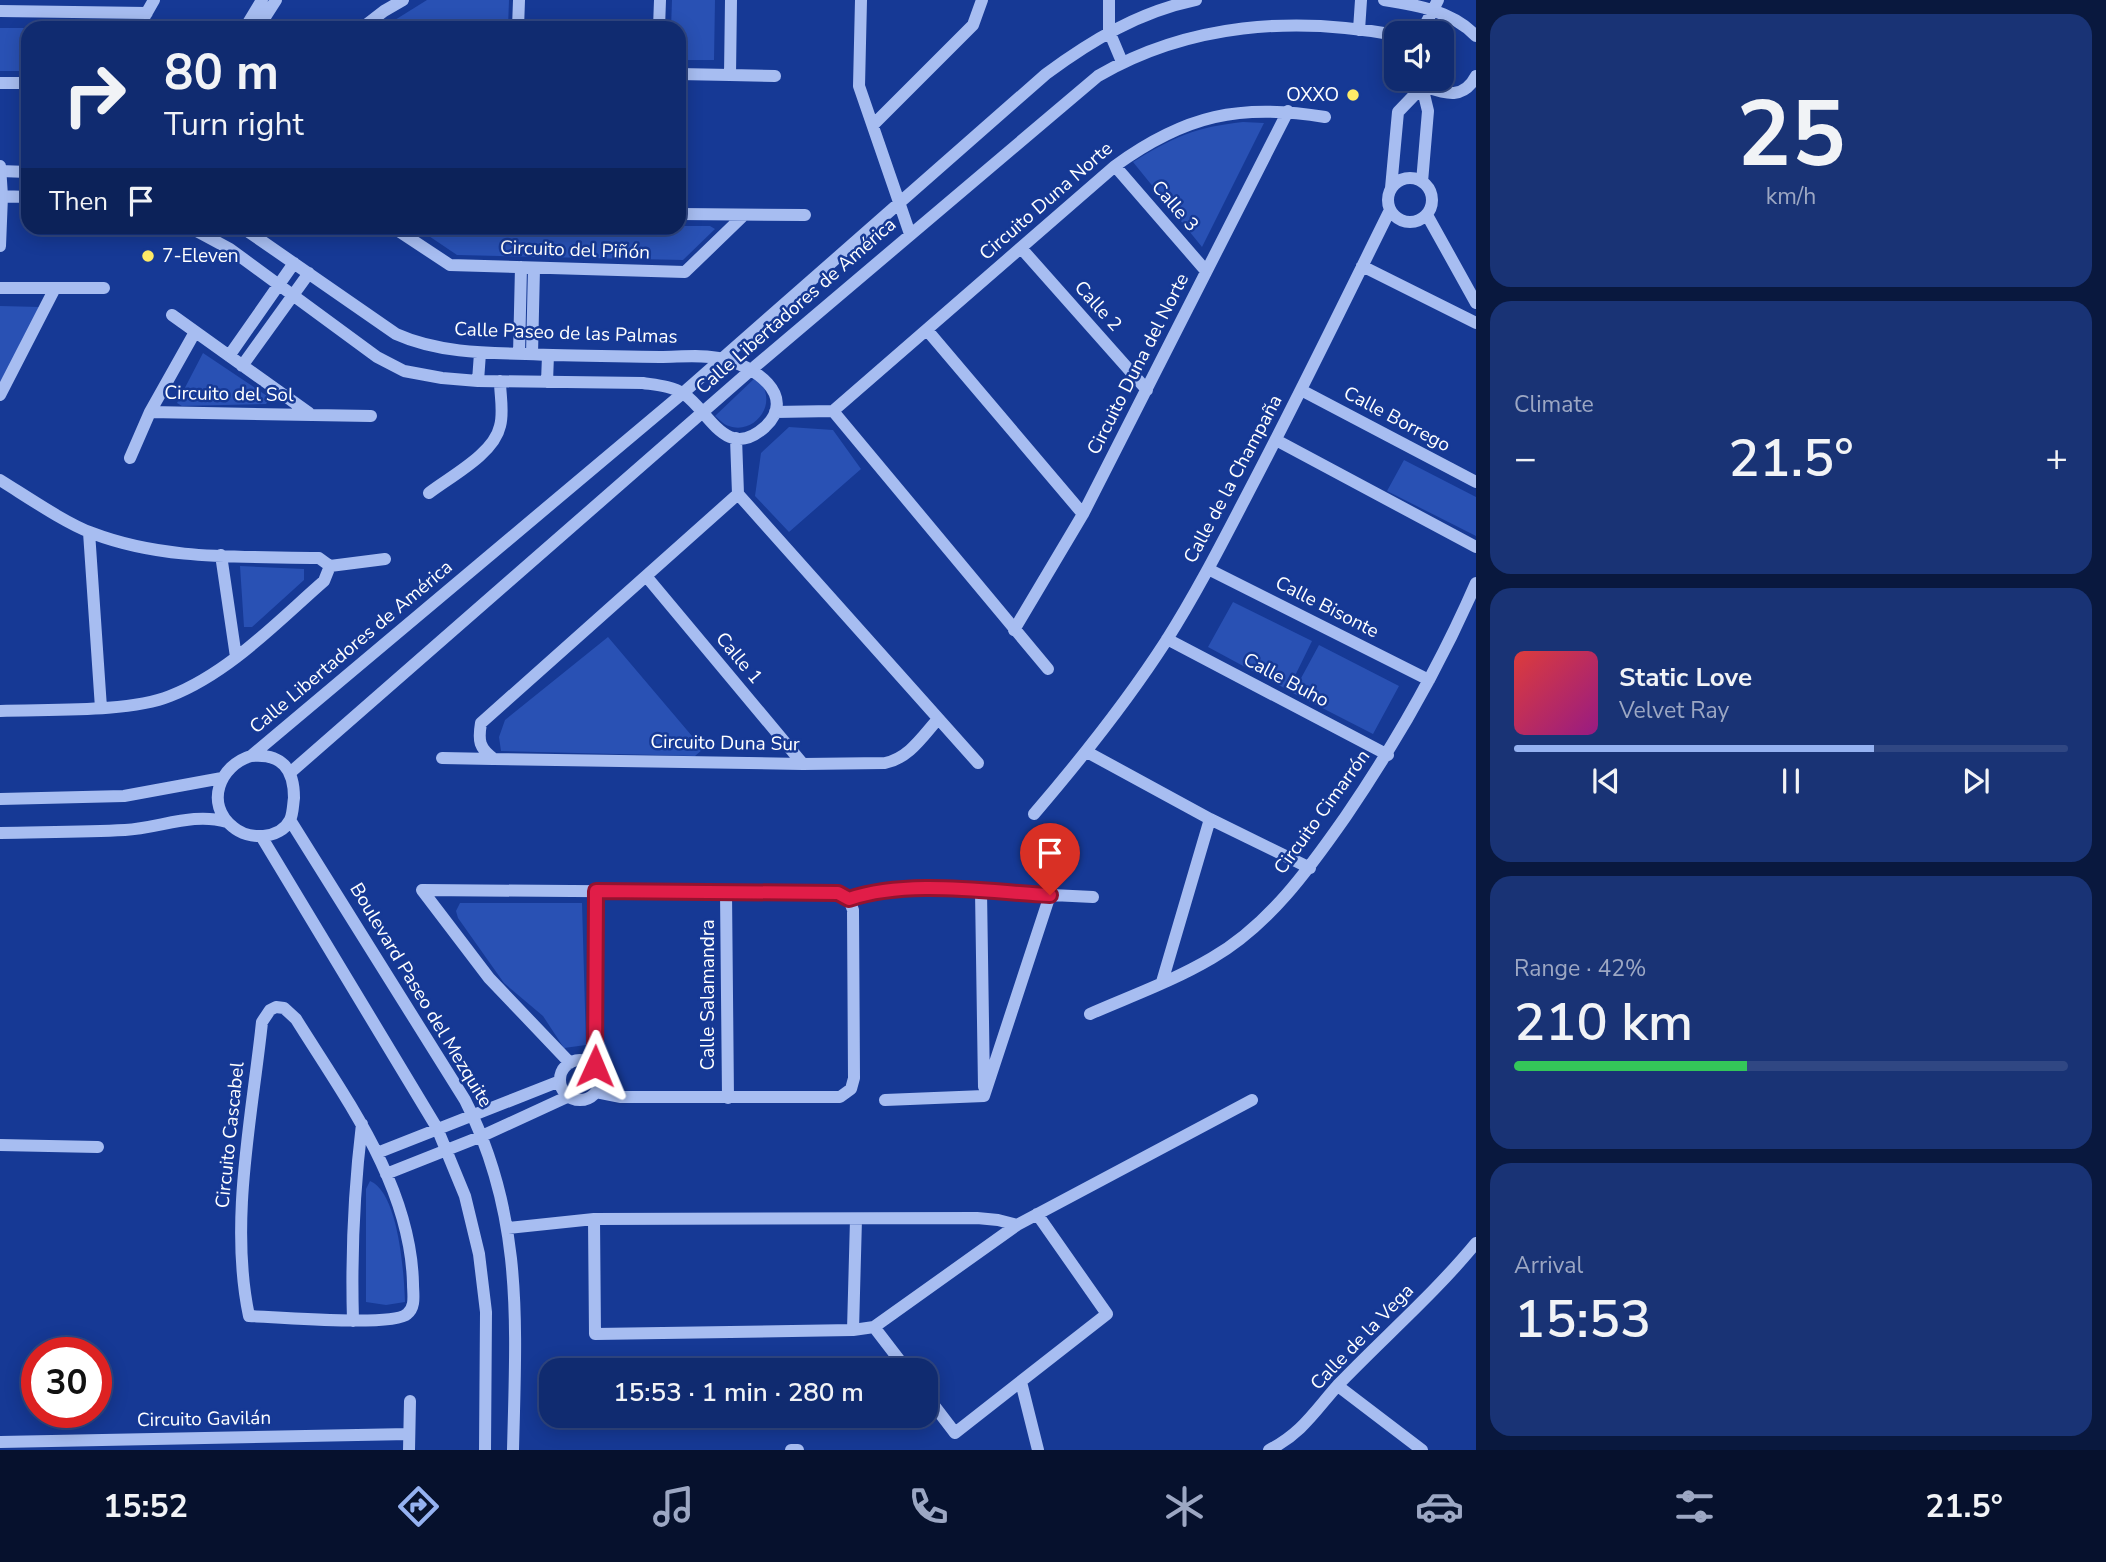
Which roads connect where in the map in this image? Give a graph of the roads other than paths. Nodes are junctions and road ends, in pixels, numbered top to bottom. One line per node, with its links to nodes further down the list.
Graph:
1 (154, 0): 16 (street)
2 (262, 0): 18 (street)
3 (276, 0): 19 (street)
4 (403, 0): 20 (street)
5 (519, 0): 21 (street)
6 (660, 0): 22 (street)
7 (731, 0): 30 (street)
8 (861, 0): 40 (street)
9 (982, 0): 40 (street)
10 (1109, 0): 25 (street)
11 (1196, 0): 25 (street, Calle Libertadores de América)
12 (1361, 0): 24 (street)
13 (1384, 0): 14 (street)
14 (1435, 5): 23 (street); 27 (street)
15 (0, 12): 16 (street)
16 (147, 13): 17 (street)
17 (142, 21)
18 (249, 21)
19 (262, 21)
20 (371, 21)
21 (519, 21)
22 (659, 21)
23 (1427, 21)
24 (1359, 30): 26 (street, Calle Libertadores de América); 28 (street, Calle Libertadores de América)
25 (1109, 31): 28 (street); 48 (street, Calle Libertadores de América)
26 (1384, 33)
27 (1476, 36)
28 (1122, 62): 54 (street, Calle Libertadores de América)
29 (686, 75): 30 (street)
30 (730, 75): 31 (street)
31 (775, 76)
32 (1475, 79): 37 (street)
33 (0, 83): 34 (street)
34 (21, 83)
35 (1414, 91): 45 (street)
36 (1423, 91): 44 (street)
37 (1440, 91)
38 (1288, 111): 39 (street, Circuito Duna Norte); 41 (street, Circuito Duna Norte); 63 (street, Circuito Duna del Norte)
39 (1325, 117)
40 (873, 125): 48 (street)
41 (1115, 166): 59 (street, Circuito Duna Norte); 63 (street, Calle 3)
42 (0, 169): 43 (street); 46 (street)
43 (21, 171)
44 (1422, 182): 45 (street); 53 (street)
45 (1391, 188): 49 (street)
46 (1, 196): 47 (street); 58 (street)
47 (21, 197)
48 (899, 202): 54 (street); 79 (street, Calle Libertadores de América)
49 (1390, 210): 53 (street); 61 (street, Calle de la Champaña)
50 (686, 214): 51 (street)
51 (744, 215): 52 (street); 62 (street, Circuito del Piñón)
52 (805, 215)
53 (1427, 215): 70 (street)
54 (910, 234): 81 (street, Calle Libertadores de América)
55 (204, 235): 65 (street)
56 (253, 235): 60 (street, Calle Paseo de las Palmas)
57 (405, 235): 62 (street, Circuito del Piñón)
58 (0, 246)
59 (1021, 248): 73 (street, Circuito Duna Norte); 85 (street, Calle 2)
60 (294, 263): 64 (street, Calle Paseo de las Palmas); 65 (street, Circuito del Sol)
61 (1362, 266): 72 (street); 86 (street, Calle de la Champaña)
62 (527, 267): 76 (street)
63 (1206, 271): 85 (street, Circuito Duna del Norte)
64 (309, 273): 69 (street, Circuito del Sol); 75 (street, Calle Paseo de las Palmas)
65 (278, 285): 69 (street); 78 (street, Circuito del Sol)
66 (0, 288): 68 (street)
67 (104, 288): 68 (street)
68 (54, 290): 88 (street)
69 (293, 295): 80 (street, Circuito del Sol); 82 (street)
70 (1476, 303)
71 (172, 315): 74 (street)
72 (1476, 323)
73 (927, 330): 89 (street, Circuito Duna Norte); 102 (street)
74 (195, 332): 78 (street, Circuito del Sol); 90 (street, Circuito del Sol)
75 (480, 353): 76 (street, Calle Paseo de las Palmas); 82 (street)
76 (525, 354): 77 (street, Calle Paseo de las Palmas)
77 (548, 355): 79 (street, Calle Paseo de las Palmas); 84 (street)
78 (229, 356): 80 (street, Circuito del Sol)
79 (722, 358): 81 (street, Calle Paseo de las Palmas); 87 (street, Calle Libertadores de América)
80 (242, 366): 93 (street, Circuito del Sol)
81 (752, 369): 91 (street); 92 (street, Calle Libertadores de América)
82 (478, 381): 83 (street)
83 (500, 381): 84 (street); 100 (street)
84 (547, 382): 87 (street)
85 (1147, 390): 102 (street, Circuito Duna del Norte)
86 (1301, 390): 96 (street, Calle de la Champaña); 99 (street, Calle Borrego)
87 (683, 393): 92 (street); 121 (street, Calle Libertadores de América)
88 (0, 395)
89 (833, 411): 91 (street); 111 (street)
90 (150, 412): 93 (street, Circuito del Sol); 97 (street, Circuito del Sol)
91 (775, 412): 95 (street)
92 (702, 413): 95 (street); 126 (street, Calle Libertadores de América)
93 (309, 414): 94 (street)
94 (371, 416)
95 (736, 438): 101 (street)
96 (1276, 440): 104 (street); 108 (street, Calle de la Champaña)
97 (130, 458)
98 (0, 480): 103 (street)
99 (1476, 482)
100 (429, 493)
101 (738, 494): 109 (street); 118 (street)
102 (1083, 514): 111 (street, Circuito Duna del Norte)
103 (89, 532): 105 (street); 116 (street)
104 (1476, 547)
105 (221, 555): 107 (street); 113 (street)
106 (385, 559): 107 (street)
107 (330, 566): 113 (street)
108 (1208, 569): 112 (street, Calle de la Champaña); 115 (street, Calle Bisonte)
109 (646, 576): 123 (street); 125 (street, Calle 1)
110 (1476, 583): 115 (street, Circuito Cimarrón)
111 (1014, 630): 114 (street)
112 (1167, 639): 119 (street, Calle de la Champaña); 120 (street, Calle Buho)
113 (236, 657): 116 (street)
114 (1048, 669)
115 (1429, 680): 120 (street, Circuito Cimarrón)
116 (101, 708): 117 (street)
117 (0, 711)
118 (938, 719): 124 (street); 125 (street, Circuito Duna Sur)
119 (1087, 752): 129 (street, Calle de la Champaña); 130 (street)
120 (1388, 755): 135 (street, Circuito Cimarrón)
121 (251, 756): 126 (street); 127 (street)
122 (442, 758): 123 (street, Circuito Duna Sur)
123 (494, 759): 125 (street, Circuito Duna Sur)
124 (978, 763)
125 (803, 764)
126 (291, 772): 131 (street)
127 (222, 778): 128 (street); 132 (street)
128 (0, 799)
129 (1034, 814)
130 (1210, 819): 135 (street); 142 (street)
131 (290, 820): 134 (street); 153 (street, Boulevard Paseo del Mezquite)
132 (227, 822): 133 (street); 134 (street)
133 (0, 833)
134 (261, 836): 155 (street)
135 (1310, 867): 142 (street, Circuito Cimarrón)
136 (596, 891): 138 (street); 144 (street); 145 (street)
137 (981, 891): 139 (street); 141 (street); 149 (street)
138 (726, 892): 141 (street); 150 (street, Calle Salamandra)
139 (1050, 895): 140 (street); 149 (street)
140 (1093, 897)
141 (849, 899): 150 (street)
142 (1162, 982): 143 (street, Circuito Cimarrón)
143 (1090, 1014)
144 (570, 1063): 145 (street); 146 (street)
145 (595, 1066): 147 (street)
146 (560, 1081): 148 (street); 153 (street)
147 (596, 1092): 148 (street); 150 (street)
148 (569, 1096): 156 (street)
149 (984, 1096): 151 (street)
150 (728, 1098)
151 (885, 1100)
152 (1252, 1100): 162 (street)
153 (472, 1114): 155 (street); 156 (street, Boulevard Paseo del Mezquite)
154 (362, 1124): 160 (street, Circuito Cascabel); 168 (street); 168 (street, Circuito Cascabel)
155 (436, 1128): 159 (street); 160 (street)
156 (482, 1136): 159 (street); 166 (street, Boulevard Paseo del Mezquite)
157 (0, 1145): 158 (street)
158 (98, 1147)
159 (447, 1150): 161 (street); 181 (street)
160 (377, 1153): 161 (street, Circuito Cascabel)
161 (386, 1174): 168 (street, Circuito Cascabel)
162 (1037, 1214): 165 (street); 172 (street)
163 (594, 1219): 164 (street); 166 (street); 170 (street)
164 (856, 1219): 165 (street); 170 (street)
165 (1017, 1225): 169 (street)
166 (508, 1228): 182 (street, Boulevard Paseo del Mezquite)
167 (1476, 1243): 173 (street, Calle de la Vega)
168 (353, 1321)
169 (874, 1327): 170 (street); 171 (street)
170 (853, 1330)
171 (898, 1358)
172 (1021, 1382): 175 (street); 185 (street)
173 (1338, 1386): 186 (street, Calle de la Vega); 187 (street)
174 (410, 1401): 176 (street)
175 (938, 1411)
176 (409, 1434): 177 (street, Circuito Gavilán); 180 (street)
177 (306, 1436): 178 (street, Circuito Gavilán); 179 (street)
178 (0, 1442)
179 (307, 1450)
180 (409, 1450)
181 (485, 1450)
182 (513, 1450)
183 (791, 1450): 184 (street)
184 (798, 1450)
185 (1038, 1450)
186 (1269, 1450)
187 (1422, 1450)

